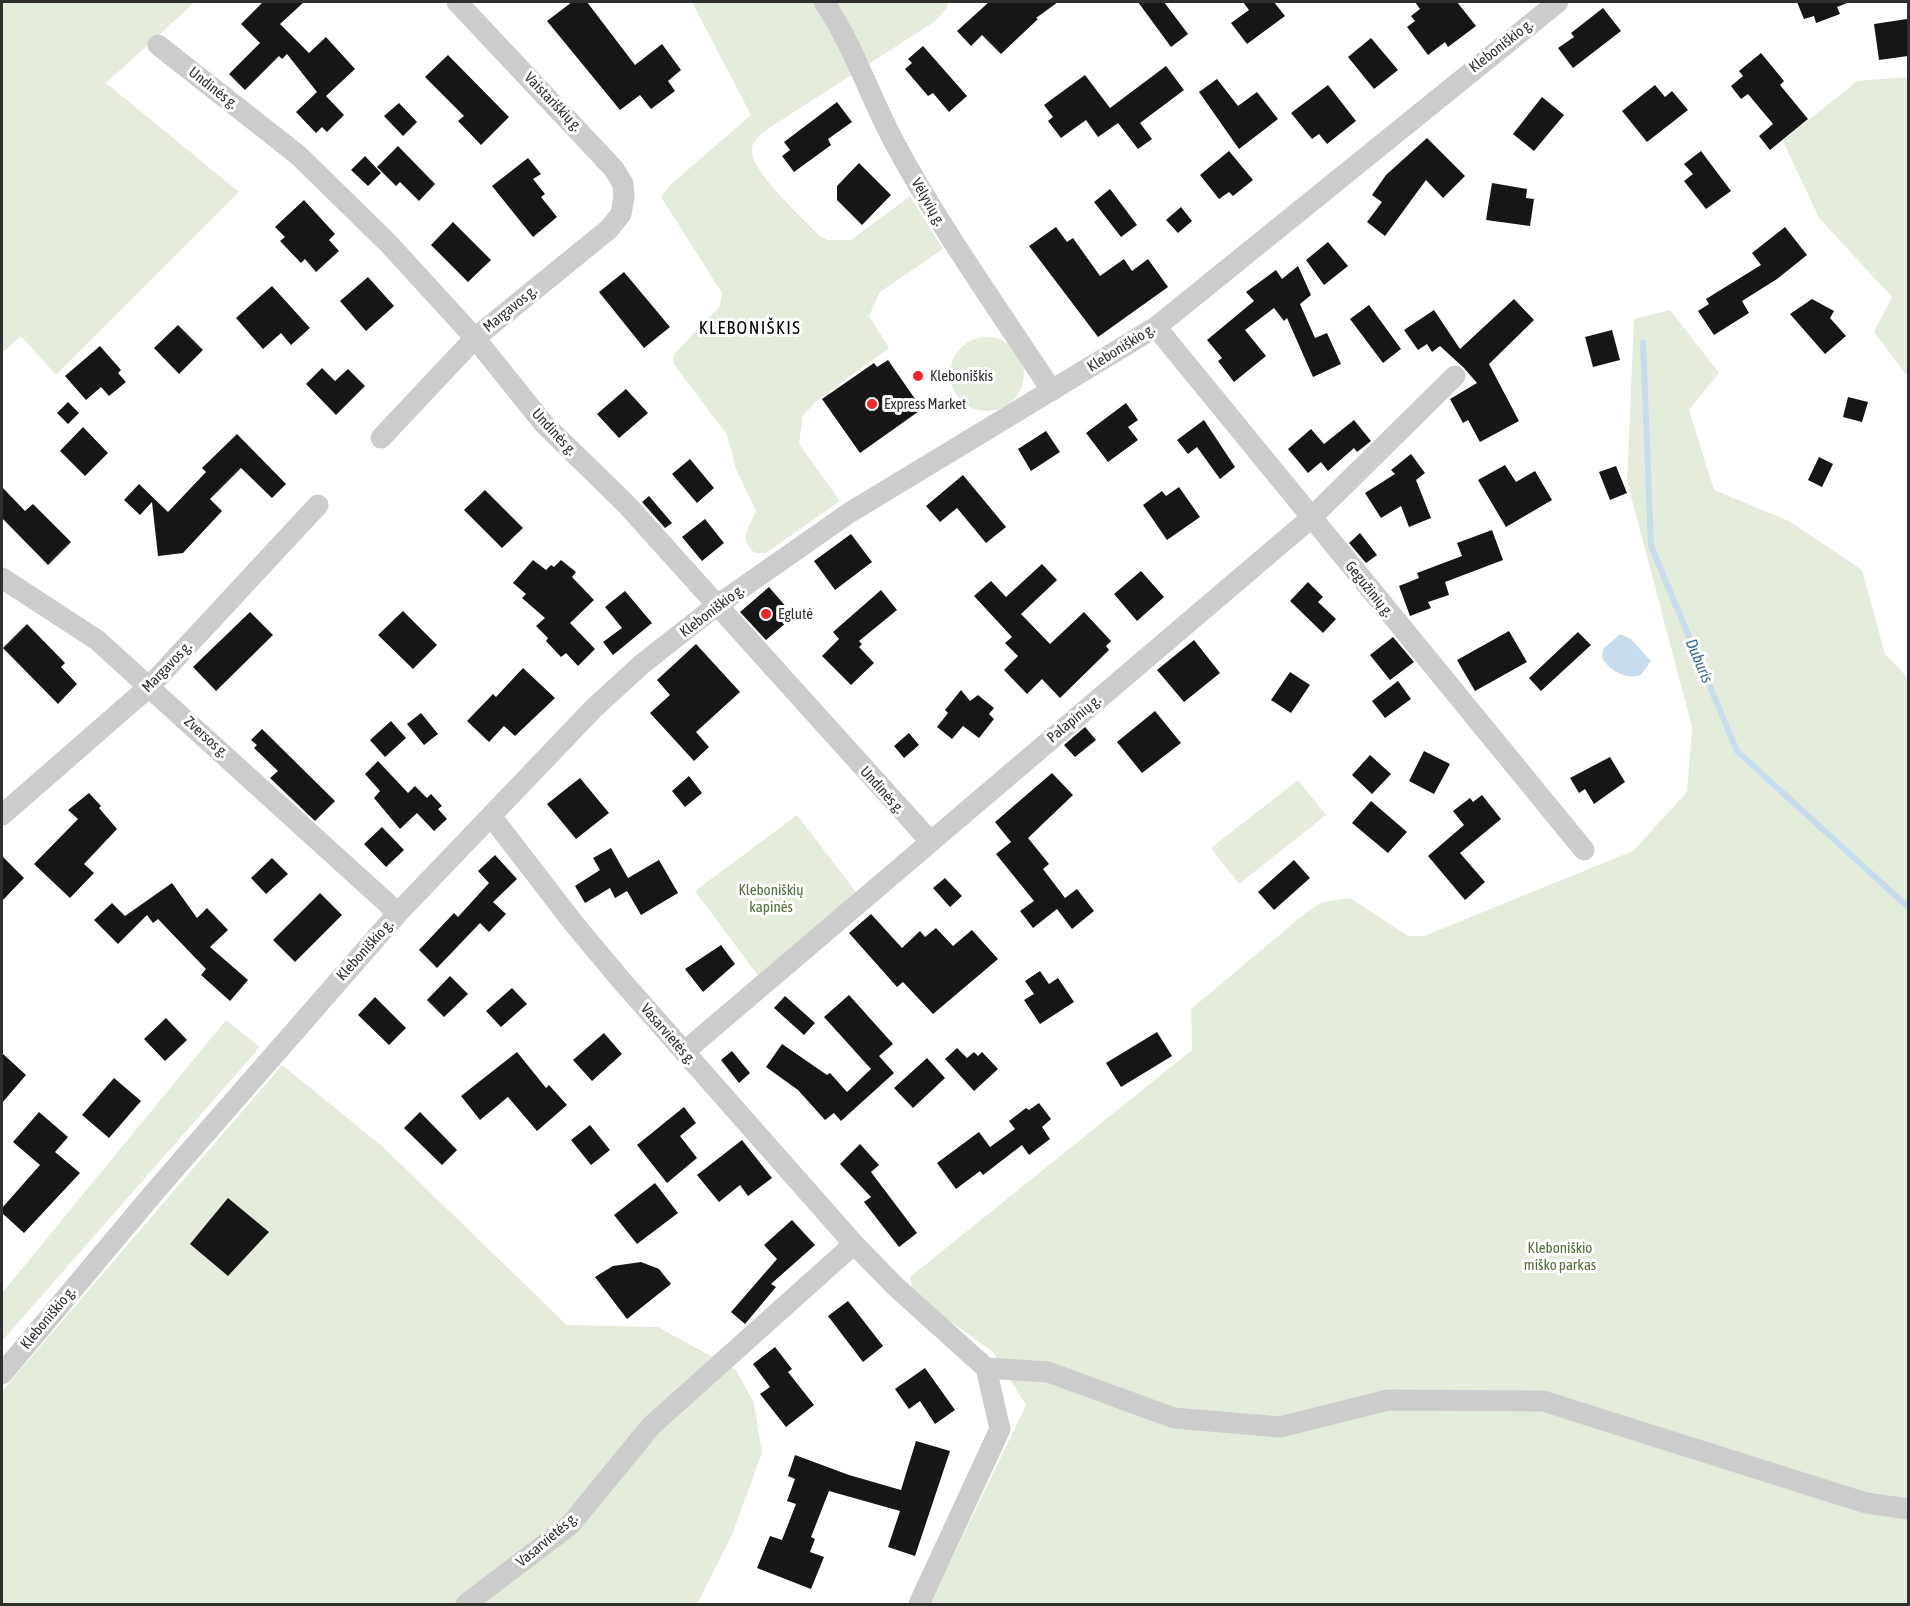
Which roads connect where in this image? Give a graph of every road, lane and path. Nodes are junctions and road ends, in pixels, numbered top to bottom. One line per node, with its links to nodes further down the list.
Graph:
1 (457, 2): 5 (street, Vaistariškių g.)
2 (824, 2): 9 (street, Vėlyvių g.)
3 (1558, 2): 6 (street, Kleboniškio g.)
4 (158, 45): 7 (street, Undinės g.)
5 (621, 214): 7 (street, Margavos g.)
6 (1156, 327): 9 (street, Kleboniškio g.); 12 (street, Gegužinių g.)
7 (475, 338): 10 (street, Margavos g.); 14 (street, Undinės g.)
8 (1455, 376): 12 (street, Palapinių g.)
9 (1053, 391): 14 (street, Kleboniškio g.)
10 (381, 438)
11 (318, 505): 15 (street, Margavos g.)
12 (1311, 518): 18 (street, Palapinių g.); 19 (street, Gegužinių g.)
13 (2, 578): 15 (street, Zversos g.)
14 (716, 606): 17 (street, Kleboniškio g.); 18 (street, Undinės g.)
15 (150, 686): 16 (street, Margavos g.); 20 (street, Zversos g.)
16 (2, 815)
17 (491, 816): 20 (street, Kleboniškio g.); 21 (street, Vasarvietės g.)
18 (930, 841): 21 (street, Palapinių g.)
19 (1584, 850)
20 (398, 913): 24 (street, Kleboniškio g.)
21 (684, 1052): 22 (street, Vasarvietės g.)
22 (854, 1244): 23 (street, Vasarvietės g.); 26 (street, Vasarvietės g.)
23 (986, 1368): 25 (street); 27 (street)
24 (2, 1374)
25 (1908, 1509)
26 (466, 1605)
27 (918, 1605)

